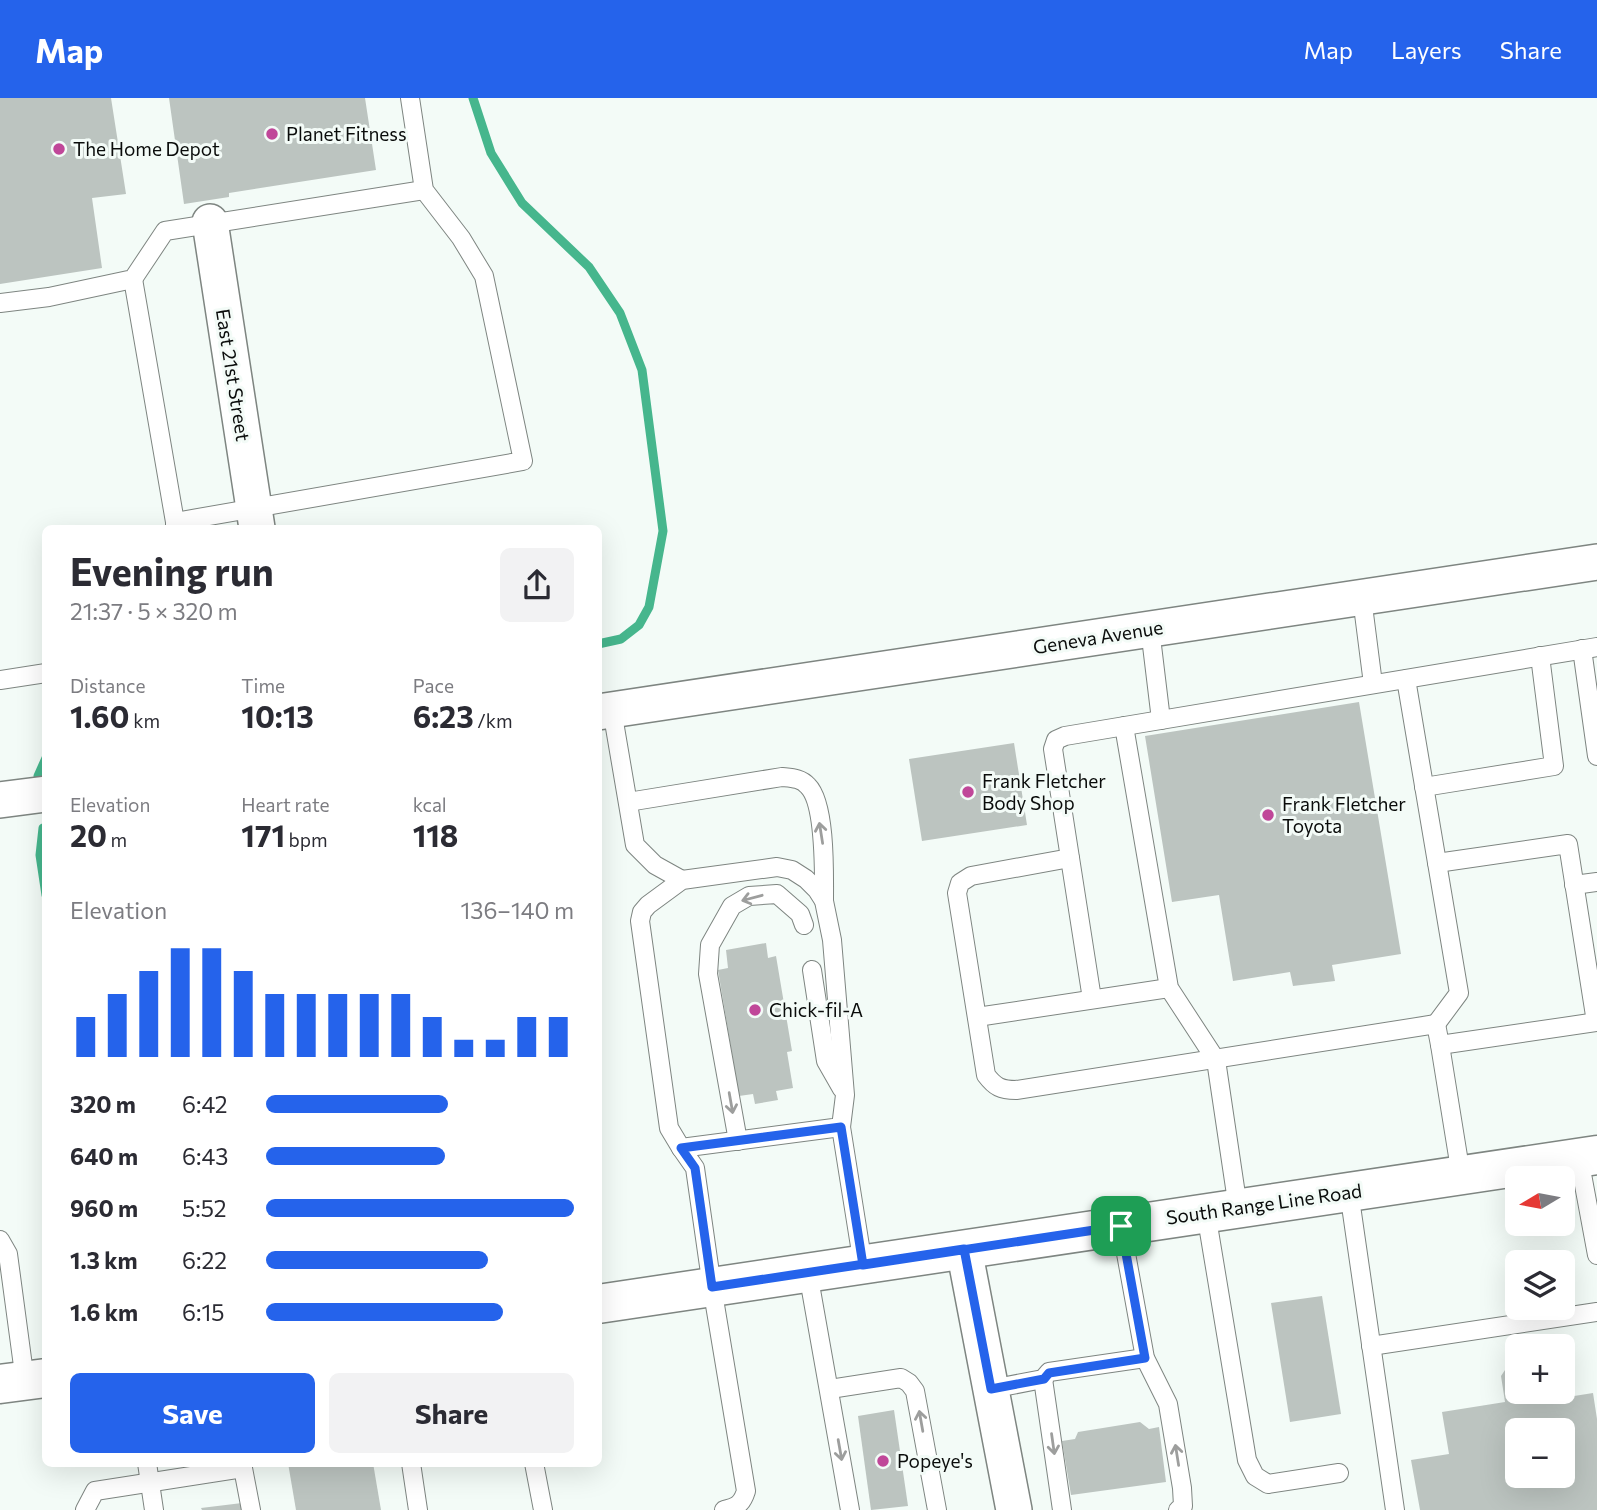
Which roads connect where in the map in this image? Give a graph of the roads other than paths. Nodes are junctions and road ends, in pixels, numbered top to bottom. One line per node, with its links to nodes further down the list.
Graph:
1 (410, 98): 2 (lane)
2 (424, 190): 3 (lane); 6 (lane)
3 (209, 222): 4 (lane); 6 (street, East 21st Street)
4 (133, 279): 5 (lane); 7 (lane)
5 (0, 303)
6 (256, 519): 7 (lane)
7 (175, 525)
8 (1597, 562): 9 (street, Geneva Avenue)
9 (1362, 598): 10 (street, Geneva Avenue); 16 (lane)
10 (1150, 629): 17 (street, Geneva Avenue); 18 (lane)
11 (1590, 648): 12 (lane); 20 (lane)
12 (1540, 656): 14 (lane); 21 (lane)
13 (42, 674): 15 (lane)
14 (1406, 679): 16 (lane); 21 (lane)
15 (0, 680)
16 (1373, 684): 18 (lane)
17 (605, 711): 24 (lane)
18 (1161, 720): 19 (lane)
19 (1124, 726): 25 (lane); 33 (lane)
20 (1597, 756)
21 (1424, 787): 26 (lane)
22 (42, 794): 23 (street)
23 (0, 800)
24 (628, 802): 27 (lane); 30 (lane, one-way to 24)
25 (1070, 858): 34 (lane); 35 (lane)
26 (1437, 863): 29 (lane); 37 (lane)
27 (682, 880): 30 (lane); 43 (lane)
28 (1597, 882): 29 (lane)
29 (1574, 885): 36 (lane)
30 (824, 901): 40 (lane)
31 (804, 925): 42 (lane, one-way to 42)
32 (812, 970): 40 (lane)
33 (1169, 988): 34 (lane); 39 (lane)
34 (1092, 999): 35 (lane)
35 (977, 1017): 39 (lane)
36 (1597, 1022): 38 (lane)
37 (1436, 1024): 38 (lane); 39 (lane)
38 (1440, 1045): 45 (lane)
39 (1216, 1060): 47 (lane)
40 (845, 1095): 41 (lane)
41 (841, 1127): 42 (lane); 52 (lane)
42 (738, 1141): 43 (lane)
43 (681, 1148): 54 (lane)
44 (1588, 1156): 45 (main road, South Range Line Road); 51 (lane)
45 (1461, 1175): 46 (main road, South Range Line Road)
46 (1349, 1192): 47 (main road, South Range Line Road); 57 (lane)
47 (1222, 1211): 48 (main road, South Range Line Road); 68 (lane)
48 (1121, 1226): 50 (main road, South Range Line Road); 58 (lane)
49 (0, 1240): 60 (lane)
50 (964, 1249): 52 (main road, South Range Line Road); 62 (street)
51 (1597, 1255)
52 (863, 1265): 53 (main road, South Range Line Road)
53 (808, 1273): 54 (main road, South Range Line Road); 61 (lane)
54 (712, 1287): 55 (main road, South Range Line Road); 70 (lane)
55 (602, 1303)
56 (1597, 1312): 57 (lane)
57 (1371, 1346): 82 (lane)
58 (1145, 1358): 59 (lane); 71 (lane, one-way to 58)
59 (1044, 1379): 62 (lane); 81 (lane, one-way to 81)
60 (23, 1381)
61 (830, 1389): 78 (lane, one-way to 78); 79 (lane, one-way to 61)
62 (991, 1389): 80 (street)
63 (147, 1467): 69 (lane)
64 (231, 1467): 69 (lane)
65 (243, 1467): 74 (lane)
66 (412, 1467): 75 (lane)
67 (535, 1467): 76 (lane)
68 (1339, 1473)
69 (150, 1481): 72 (lane); 73 (lane)
70 (747, 1506): 77 (lane)
71 (1180, 1508)
72 (85, 1510)
73 (154, 1510)
74 (251, 1510)
75 (418, 1510)
76 (543, 1510)
77 (724, 1510)
78 (850, 1510)
79 (937, 1510)
80 (1014, 1510)
81 (1062, 1510)
82 (1395, 1510)

